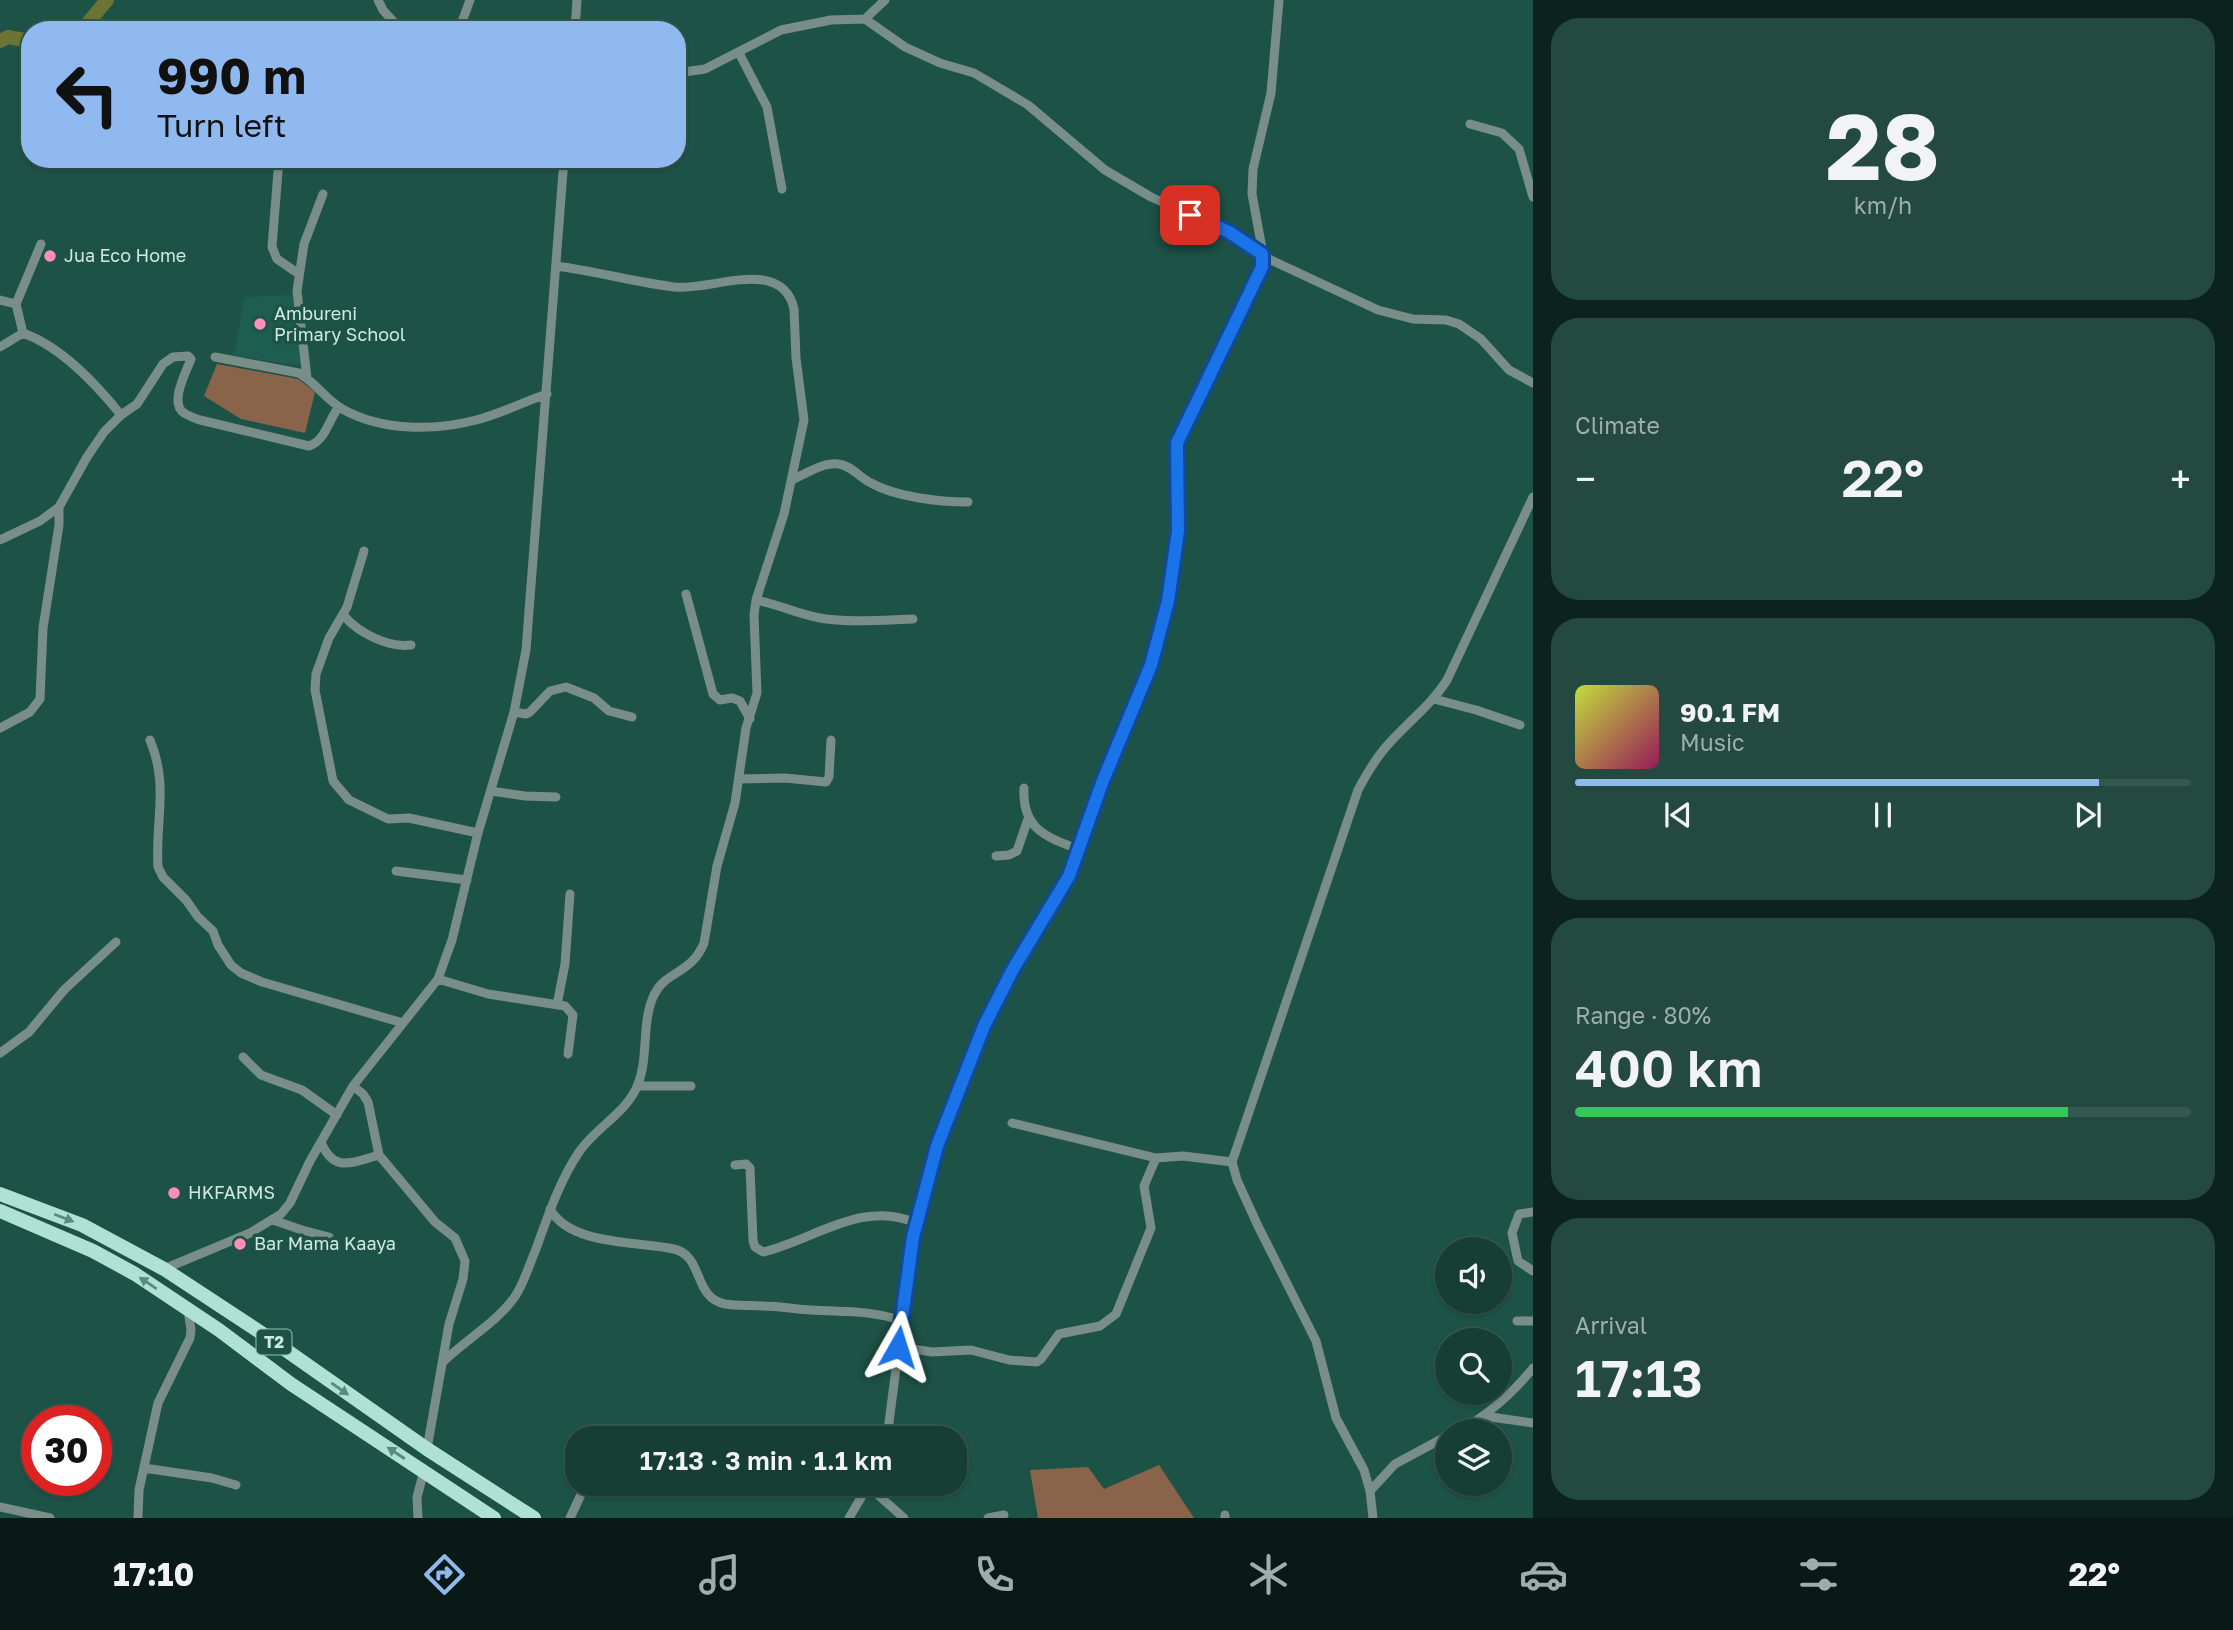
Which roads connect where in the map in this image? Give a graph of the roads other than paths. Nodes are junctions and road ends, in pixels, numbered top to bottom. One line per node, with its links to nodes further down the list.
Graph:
1 (378, 0): 7 (street)
2 (470, 0): 8 (street)
3 (577, 0): 9 (street)
4 (885, 0): 6 (street)
5 (1279, 0): 19 (street)
6 (865, 19): 10 (street); 19 (street)
7 (393, 21)
8 (462, 21)
9 (576, 21)
10 (739, 53): 11 (street); 15 (street)
11 (686, 72)
12 (1470, 124): 17 (street)
13 (278, 168): 21 (street)
14 (564, 168): 20 (street)
15 (782, 190)
16 (323, 194): 27 (street)
17 (1533, 197)
18 (41, 244): 23 (street)
19 (1262, 254): 28 (street); 57 (street)
20 (556, 265): 29 (street); 32 (street)
21 (296, 272)
22 (0, 300): 23 (street)
23 (16, 304): 24 (street)
24 (23, 333): 25 (street); 31 (street)
25 (0, 347)
26 (215, 356): 27 (street)
27 (307, 378): 30 (street)
28 (1533, 383)
29 (547, 394): 30 (street); 44 (street)
30 (339, 407): 31 (street)
31 (121, 415): 35 (street)
32 (792, 480): 34 (street); 39 (street)
33 (1533, 497): 43 (street)
34 (968, 502)
35 (59, 508): 36 (street); 48 (street)
36 (0, 540)
37 (364, 551): 40 (street)
38 (686, 594): 46 (street)
39 (756, 600): 41 (street); 46 (street)
40 (344, 615): 42 (street); 56 (street)
41 (913, 619)
42 (411, 645)
43 (1434, 699): 47 (street); 77 (street)
44 (514, 712): 45 (street); 53 (street)
45 (632, 718)
46 (750, 719): 51 (street)
47 (1520, 725)
48 (0, 729)
49 (150, 740): 65 (street)
50 (831, 740): 51 (street)
51 (739, 779): 70 (street)
52 (1024, 788): 55 (street)
53 (491, 791): 54 (street); 56 (street)
54 (556, 797)
55 (1028, 819): 57 (street); 58 (street)
56 (478, 833): 60 (street)
57 (1078, 849): 84 (street)
58 (996, 856)
59 (396, 871): 60 (street)
60 (467, 880): 63 (street)
61 (570, 894): 64 (street)
62 (116, 942): 66 (street)
63 (438, 979): 64 (street); 65 (street)
64 (557, 1005): 67 (street)
65 (403, 1023): 69 (street)
66 (0, 1054)
67 (568, 1054)
68 (243, 1057): 72 (street)
69 (353, 1086): 72 (street); 75 (street)
70 (638, 1086): 71 (street); 80 (street)
71 (691, 1086)
72 (337, 1115): 74 (street)
73 (1012, 1123): 76 (street)
74 (321, 1142): 75 (street); 83 (street)
75 (379, 1155): 95 (street)
76 (1156, 1158): 77 (street); 93 (street)
77 (1232, 1161): 108 (street)
78 (735, 1165): 84 (street)
79 (0, 1194): 86 (highway, T2, one-way to 86)
80 (550, 1209): 89 (street); 95 (street)
81 (0, 1212): 88 (highway, T2, one-way to 81)
82 (1533, 1212): 87 (street)
83 (273, 1220): 85 (street); 86 (street)
84 (916, 1223): 89 (street)
85 (329, 1237)
86 (164, 1269): 92 (highway, T2)
87 (1533, 1271)
88 (188, 1310): 94 (highway, T2); 105 (street)
89 (901, 1320): 93 (street)
90 (1517, 1321): 91 (street)
91 (1533, 1321)
92 (263, 1334): 94 (highway); 96 (highway, T2)
93 (898, 1347): 102 (street)
94 (249, 1353): 98 (highway, T2)
95 (443, 1362): 104 (street)
96 (305, 1365): 98 (highway); 104 (highway, T2, one-way to 104)
97 (1531, 1372): 99 (street)
98 (291, 1384): 106 (highway, T2, one-way to 98)
99 (1484, 1416): 100 (street); 101 (street)
100 (1479, 1419)
101 (1533, 1423)
102 (888, 1426)
103 (1435, 1442): 108 (street)
104 (427, 1448): 118 (highway, T2)
105 (144, 1468): 107 (street); 115 (street)
106 (424, 1471): 116 (street); 117 (highway, T2)
107 (236, 1485)
108 (1370, 1491): 123 (street)
109 (580, 1496): 119 (street)
110 (862, 1496): 120 (street)
111 (880, 1496): 121 (street)
112 (0, 1507): 114 (street)
113 (1004, 1515): 122 (street)
114 (50, 1518)
115 (138, 1518)
116 (418, 1518)
117 (494, 1518)
118 (534, 1518)
119 (569, 1518)
120 (849, 1518)
121 (904, 1518)
122 (988, 1518)
123 (1373, 1518)

